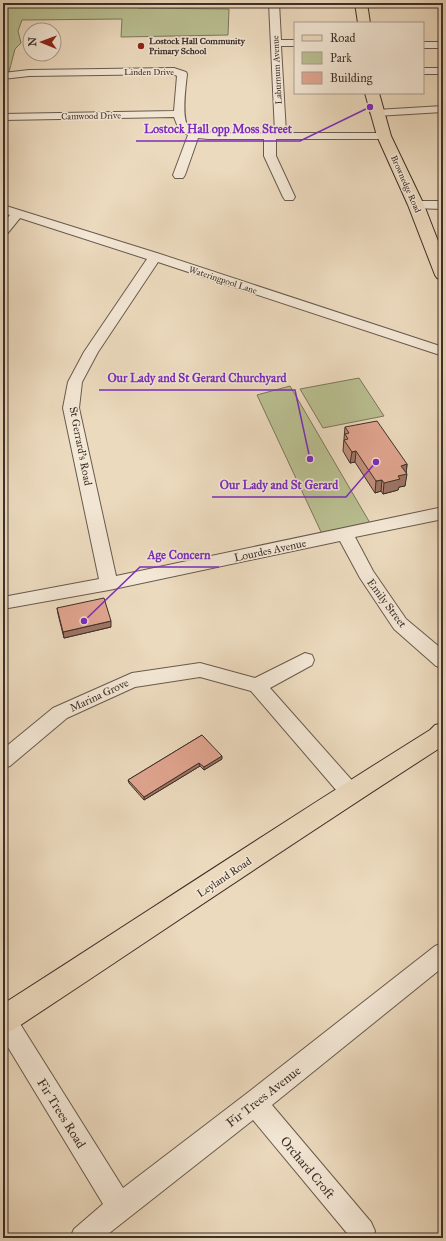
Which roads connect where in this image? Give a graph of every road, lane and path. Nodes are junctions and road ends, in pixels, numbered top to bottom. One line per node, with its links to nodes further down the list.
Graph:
1 (274, 3): 4 (street, Laburnum Avenue)
2 (361, 3): 3 (main road)
3 (364, 22)
4 (276, 43): 5 (street); 17 (street, Laburnum Avenue)
5 (294, 43)
6 (424, 45): 7 (street)
7 (443, 45)
8 (424, 71): 9 (street)
9 (443, 71)
10 (3, 76): 14 (street, Linden Drive)
11 (372, 94): 13 (main road, Brownedge Road)
12 (443, 109): 13 (street)
13 (376, 113): 18 (main road, Brownedge Road)
14 (179, 114): 15 (street, Camwood Drive); 16 (street)
15 (3, 117)
16 (194, 134): 17 (street); 19 (street)
17 (276, 136): 18 (street); 20 (street, Laburnum Avenue)
18 (384, 136): 22 (main road, Brownedge Road)
19 (179, 175)
20 (289, 197)
21 (443, 204): 22 (street)
22 (416, 205): 27 (main road, Brownedge Road)
23 (3, 210): 24 (street, Wateringpool Lane)
24 (17, 214): 25 (street); 26 (street, Wateringpool Lane)
25 (3, 231)
26 (155, 257): 28 (street, Wateringpool Lane); 31 (street, St Gerrard's Road)
27 (443, 275)
28 (443, 352)
29 (443, 514): 30 (street, Lourdes Avenue)
30 (345, 534): 31 (street, Lourdes Avenue); 34 (street, Emily Street)
31 (109, 584): 32 (street, Lourdes Avenue)
32 (3, 603)
33 (305, 660): 35 (street)
34 (443, 661)
35 (257, 686): 37 (street, Marina Grove); 38 (street)
36 (441, 737): 38 (main road, Leyland Road)
37 (3, 760)
38 (350, 792): 40 (main road, Leyland Road)
39 (440, 961): 41 (street, Fir Trees Avenue)
40 (3, 1019): 42 (street, Fir Trees Road)
41 (255, 1103): 42 (street, Fir Trees Avenue); 43 (street, Orchard Croft)
42 (120, 1207): 44 (street, Fir Trees Avenue)
43 (362, 1231)
44 (83, 1238)

